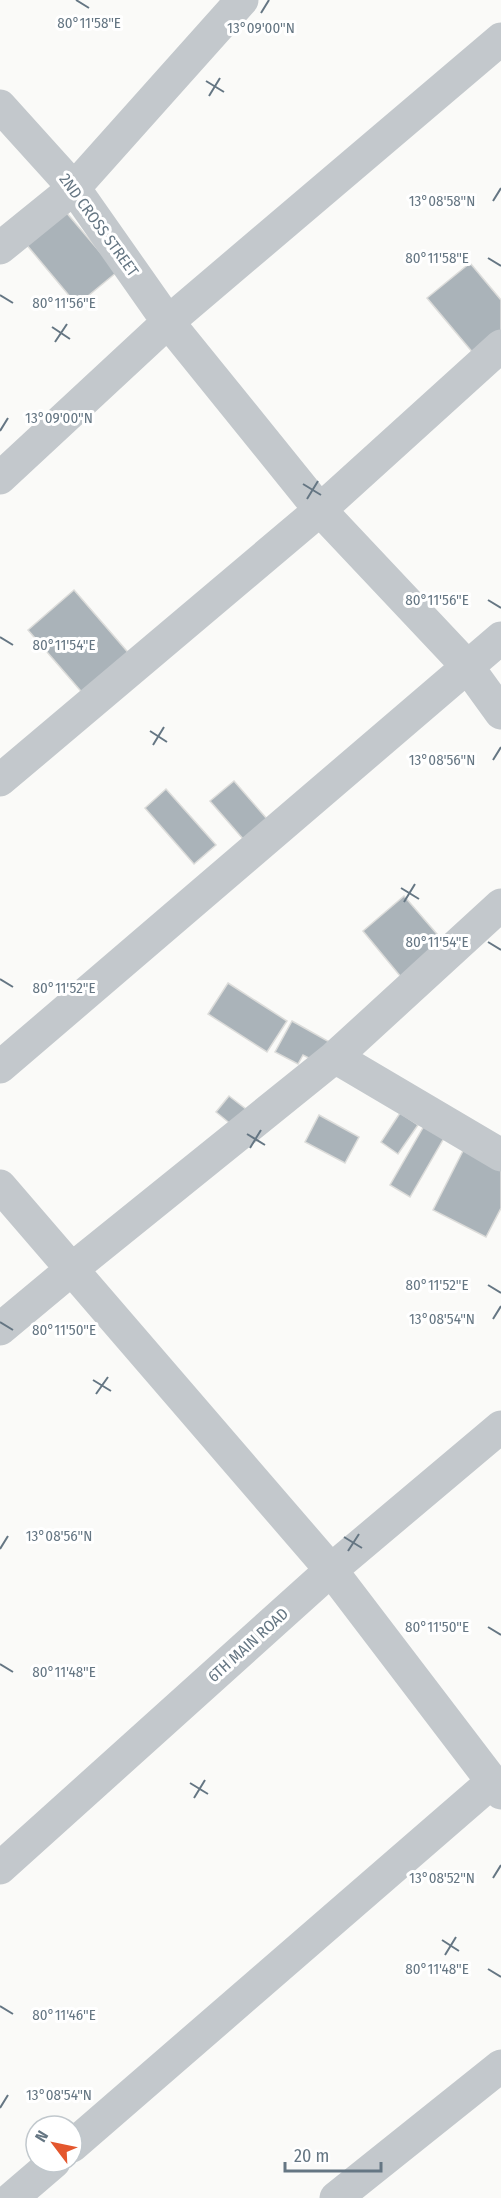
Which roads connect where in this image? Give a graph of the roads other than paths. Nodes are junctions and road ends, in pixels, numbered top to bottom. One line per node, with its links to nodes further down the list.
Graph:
1 (242, 0): 4 (street)
2 (501, 39): 6 (street)
3 (0, 106): 4 (street, 2ND CROSS STREET)
4 (74, 188): 5 (street); 6 (street, 2ND CROSS STREET)
5 (0, 248)
6 (168, 322): 8 (street); 9 (street, 2ND CROSS STREET)
7 (501, 346): 9 (street)
8 (0, 478)
9 (320, 510): 11 (street, 2ND CROSS STREET); 13 (street)
10 (501, 638): 11 (street)
11 (467, 666): 12 (street, 2ND CROSS STREET); 16 (street)
12 (501, 713)
13 (0, 780)
14 (501, 905): 15 (street)
15 (335, 1057): 17 (street); 19 (street)
16 (0, 1067)
17 (501, 1155)
18 (0, 1186): 19 (street)
19 (72, 1269): 20 (street); 22 (street)
20 (0, 1329)
21 (500, 1429): 22 (street, 6TH MAIN ROAD)
22 (331, 1570): 23 (street); 24 (street, 6TH MAIN ROAD)
23 (497, 1788): 26 (street)
24 (0, 1868)
25 (501, 2066): 29 (street)
26 (84, 2136)
27 (40, 2174): 28 (street)
28 (12, 2198)
29 (336, 2198)

